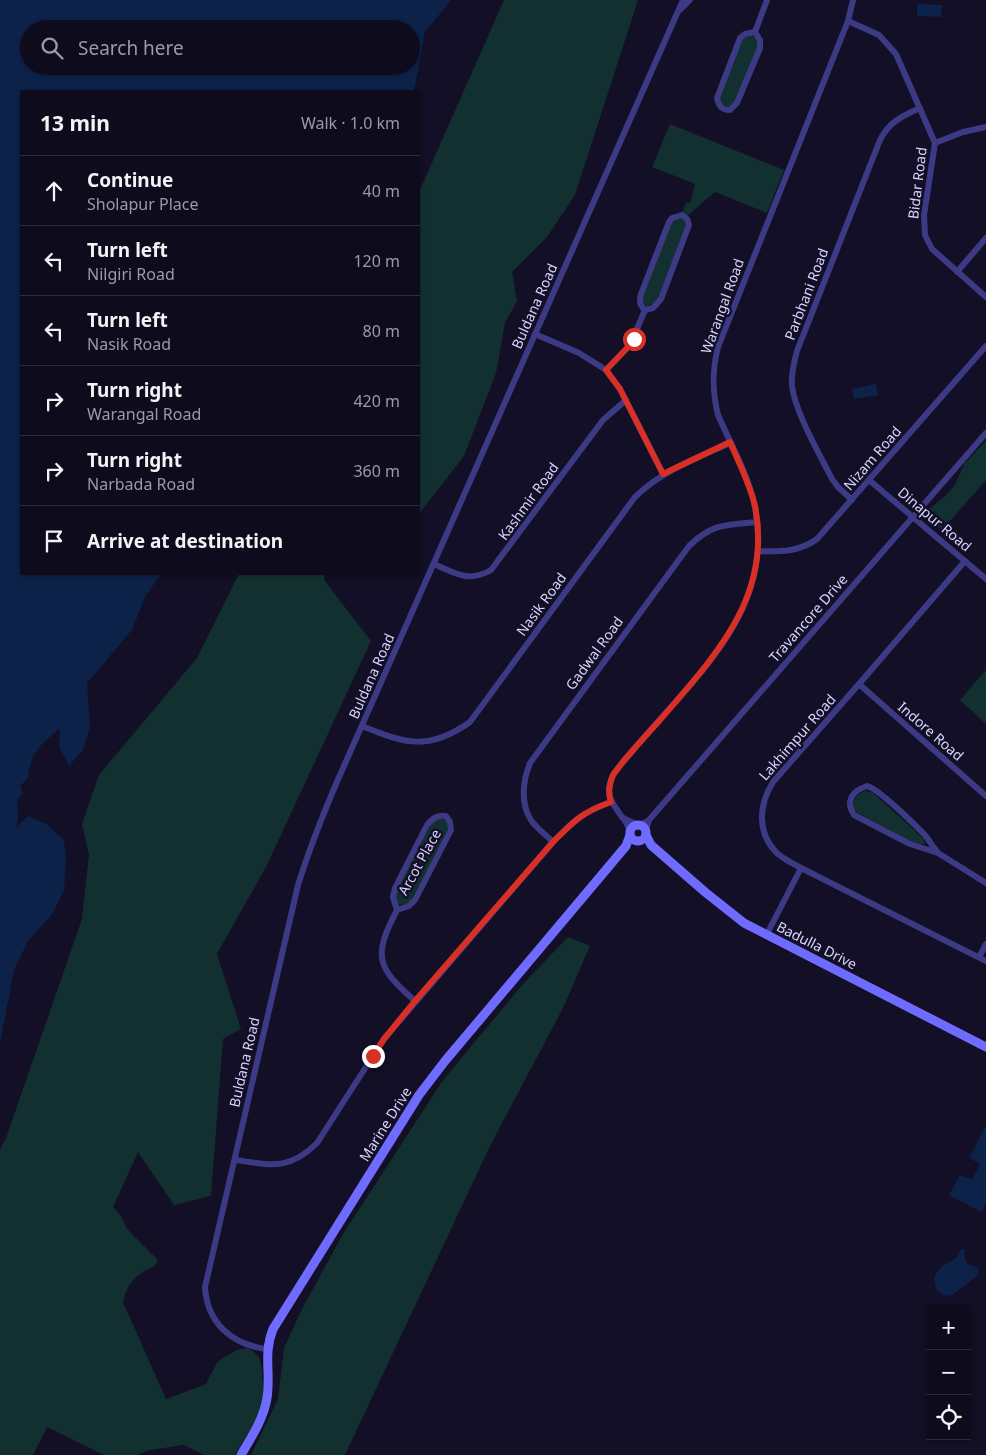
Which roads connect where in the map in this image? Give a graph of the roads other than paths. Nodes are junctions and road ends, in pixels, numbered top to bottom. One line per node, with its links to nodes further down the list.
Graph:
1 (683, 0): 5 (street, Buldana Road)
2 (690, 0): 5 (street, Buldana Road)
3 (767, 0): 7 (street)
4 (853, 0): 6 (street, Warangal Road)
5 (677, 14): 15 (street, Buldana Road)
6 (848, 21): 8 (street, Bidar Road); 20 (street, Warangal Road)
7 (754, 32): 7 (street)
8 (920, 108): 10 (street, Bidar Road); 23 (street, Parbhani Road)
9 (986, 127): 10 (street)
10 (935, 143): 12 (street, Bidar Road)
11 (986, 238): 12 (street)
12 (957, 272): 13 (street, Bidar Road)
13 (986, 297)
14 (645, 310): 14 (street); 17 (street)
15 (535, 334): 17 (street); 28 (street, Buldana Road)
16 (986, 346): 22 (street, Nizam Road)
17 (606, 370): 18 (street)
18 (626, 400): 21 (street); 28 (street, Kashmir Road)
19 (986, 433): 24 (street, Travancore Drive)
20 (730, 442): 21 (street, Nasik Road); 25 (street, Warangal Road)
21 (663, 474): 31 (street, Nasik Road)
22 (869, 480): 23 (street, Nizam Road); 24 (street, Dinapur Road)
23 (852, 500): 26 (street, Nizam Road)
24 (913, 517): 27 (street, Dinapur Road); 35 (street, Travancore Drive)
25 (757, 522): 26 (street, Warangal Road); 36 (street, Gadwal Road)
26 (758, 551): 33 (street, Warangal Road)
27 (965, 560): 29 (street, Dinapur Road); 30 (street, Lakhimpur Road)
28 (434, 564): 31 (street, Buldana Road)
29 (986, 579)
30 (859, 684): 32 (street, Indore Road); 38 (street, Lakhimpur Road)
31 (362, 726): 47 (street, Buldana Road)
32 (986, 796)
33 (611, 802): 34 (street); 36 (street)
34 (623, 818): 35 (street); 35 (street)
35 (638, 833): 41 (street, Badulla Drive); 48 (street, Marine Drive)
36 (553, 842): 45 (street)
37 (938, 853): 37 (street); 39 (street)
38 (801, 868): 41 (street); 43 (street, Lakhimpur Road)
39 (986, 883)
40 (397, 910): 40 (street, Arcot Place); 45 (street, Arcot Place)
41 (767, 934): 46 (street, Badulla Drive)
42 (986, 944): 43 (street)
43 (979, 958): 44 (street, Lakhimpur Road)
44 (986, 961)
45 (415, 1001): 47 (street)
46 (986, 1047)
47 (235, 1160): 48 (street, Buldana Road)
48 (267, 1349): 49 (street, Marine Drive)
49 (241, 1455)

